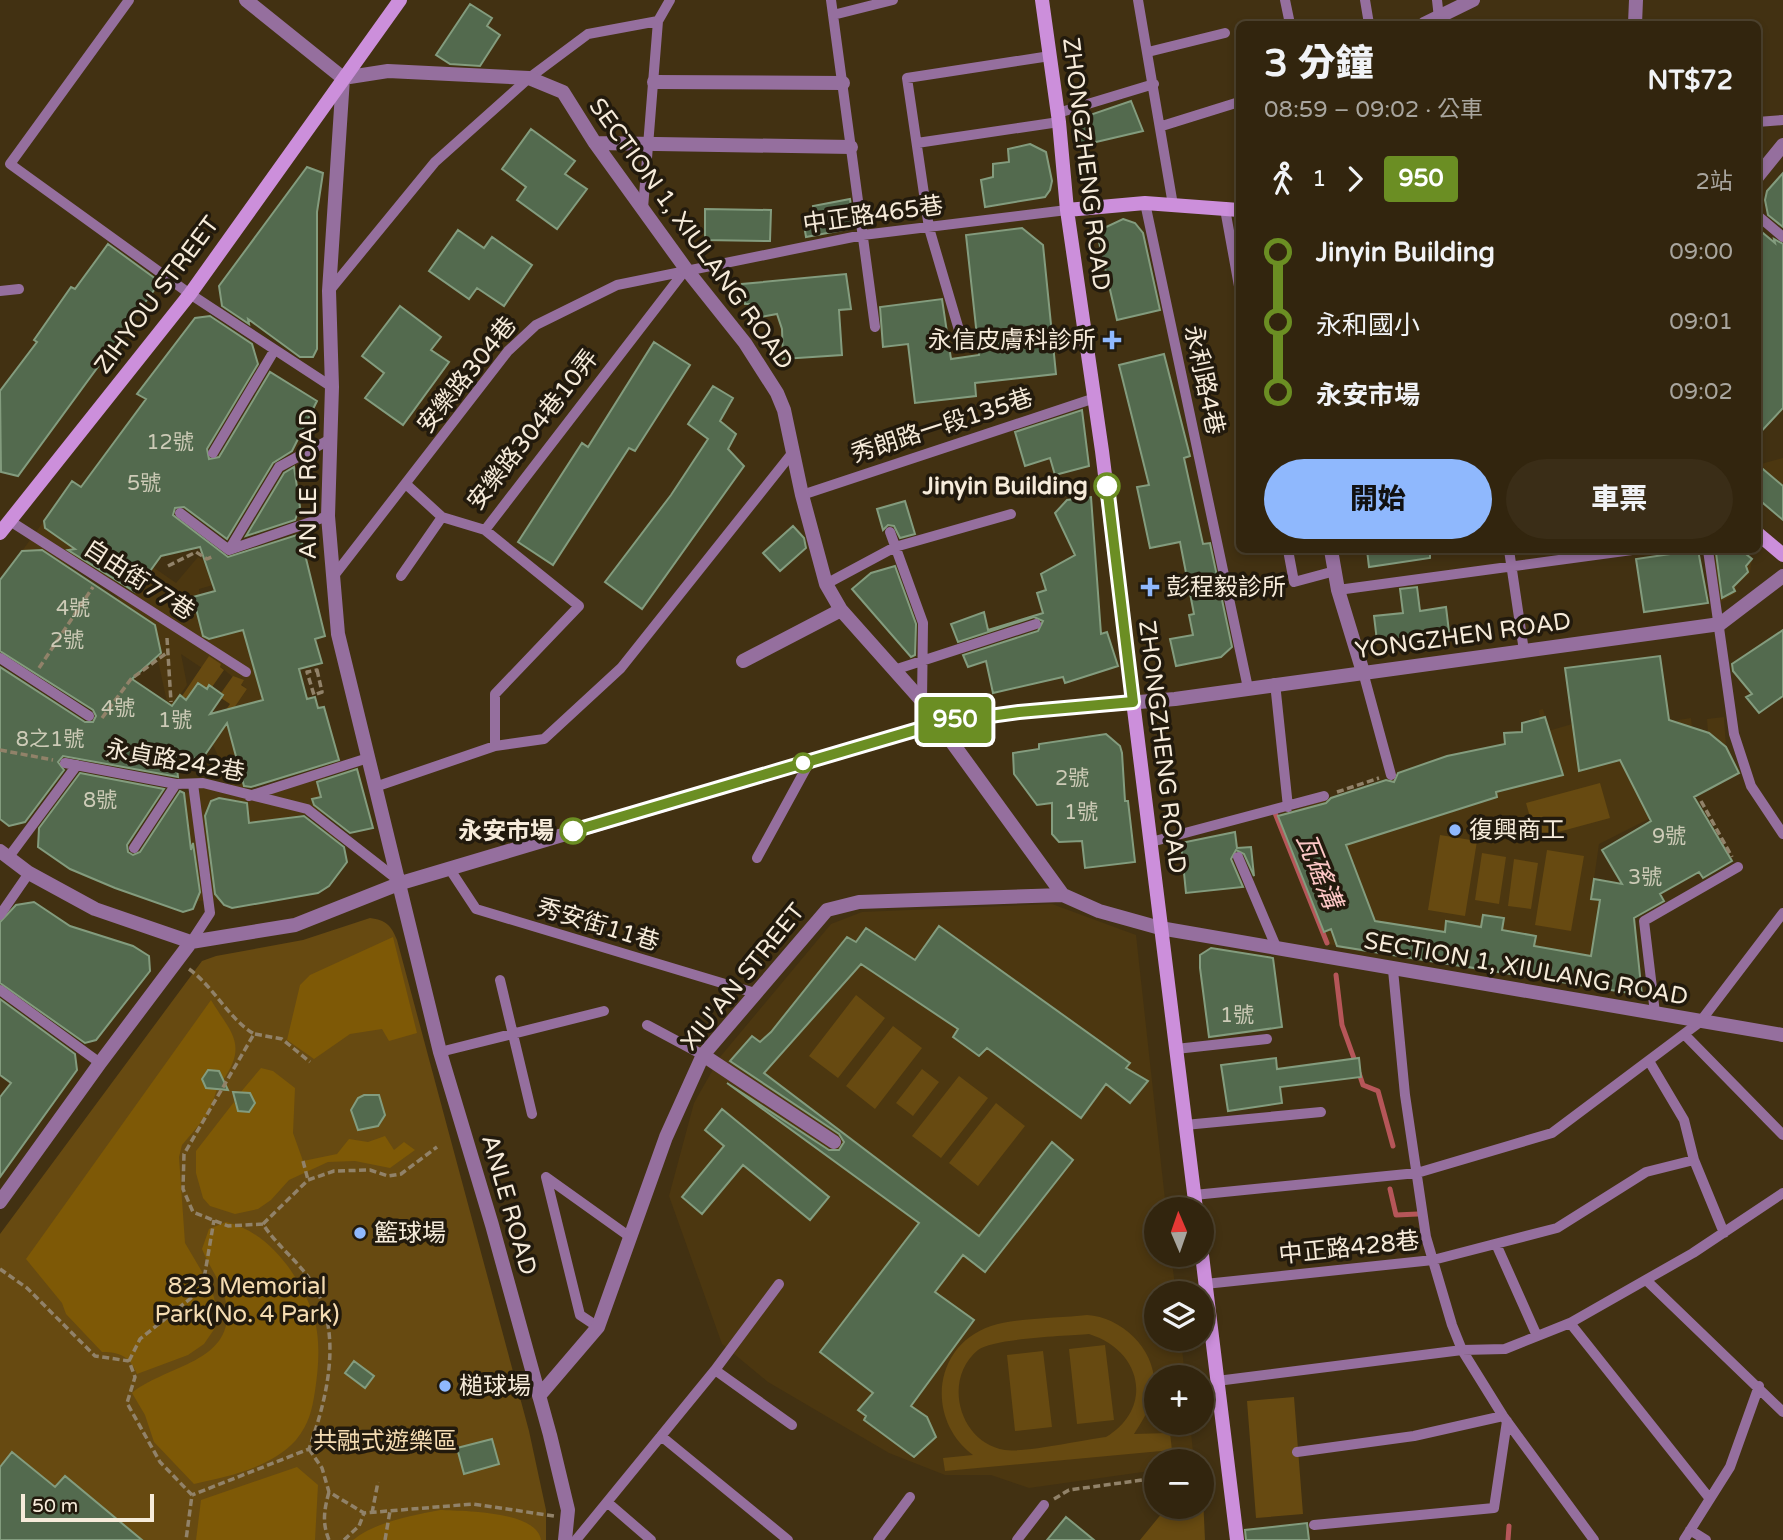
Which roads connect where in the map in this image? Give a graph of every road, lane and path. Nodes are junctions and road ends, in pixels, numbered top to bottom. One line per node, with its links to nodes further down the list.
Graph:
1 (129, 0): 39 (lane)
2 (246, 0): 24 (street)
3 (400, 0): 24 (street, ZIHYOU STREET)
4 (670, 0): 16 (lane)
5 (831, 0): 14 (lane)
6 (893, 0): 14 (lane)
7 (1042, 0): 23 (street, ZHONGZHENG ROAD)
8 (1138, 0): 22 (lane)
9 (1285, 0): 17 (lane)
10 (1365, 0): 18 (lane)
11 (1437, 0): 15 (lane)
12 (1474, 0): 15 (street)
13 (1636, 0): 20 (street)
14 (833, 15): 27 (lane)
15 (1439, 18): 19 (street)
16 (658, 21): 25 (lane); 26 (lane)
17 (1289, 21)
18 (1368, 21)
19 (1432, 21)
20 (1635, 21)
21 (1224, 33): 22 (lane)
22 (1148, 52): 28 (lane)
23 (1050, 56): 30 (street, ZHONGZHENG ROAD); 35 (lane)
24 (343, 78): 25 (street, SECTION 1, XIULANG ROAD); 54 (street, AN LE ROAD); 55 (street, ZIHYOU STREET)
25 (529, 78): 34 (street, SECTION 1, XIULANG ROAD); 54 (lane)
26 (654, 82): 27 (street); 36 (lane)
27 (843, 83): 38 (lane)
28 (1154, 84): 30 (lane); 33 (lane)
29 (1236, 103): 33 (lane)
30 (1058, 117): 35 (lane); 45 (street, ZHONGZHENG ROAD)
31 (1783, 120): 32 (lane)
32 (1761, 122)
33 (1162, 126): 42 (lane)
34 (595, 143): 36 (street); 43 (street, SECTION 1, XIULANG ROAD)
35 (917, 143): 47 (lane)
36 (649, 145): 38 (street); 43 (lane)
37 (1783, 145): 40 (street)
38 (851, 148): 48 (lane)
39 (5, 166): 55 (lane)
40 (1761, 172)
41 (1145, 203): 42 (street); 45 (street); 108 (lane, 永利路4巷)
42 (1174, 205): 44 (street)
43 (643, 208): 51 (street, SECTION 1, XIULANG ROAD)
44 (1232, 209): 50 (lane)
45 (1067, 210): 47 (lane, 中正路465巷); 60 (street, ZHONGZHENG ROAD)
46 (1761, 218): 49 (lane)
47 (929, 228): 48 (lane, 中正路465巷); 57 (lane)
48 (863, 235): 51 (lane, 中正路465巷); 56 (lane)
49 (1783, 237)
50 (1236, 253)
51 (686, 269): 62 (street, SECTION 1, XIULANG ROAD); 64 (lane, 安樂路304巷); 71 (lane, 安樂路304巷10弄)
52 (19, 289): 53 (lane)
53 (0, 290)
54 (329, 291): 59 (street, AN LE ROAD)
55 (190, 294): 58 (lane); 70 (street, ZIHYOU STREET)
56 (875, 327)
57 (959, 330)
58 (274, 351): 59 (lane); 63 (lane)
59 (332, 387): 61 (street, AN LE ROAD)
60 (1095, 398): 65 (lane, 秀朗路一段135巷); 111 (street, ZHONGZHENG ROAD)
61 (329, 440): 68 (street, AN LE ROAD); 76 (lane)
62 (793, 452): 65 (street, SECTION 1, XIULANG ROAD); 114 (lane)
63 (213, 453)
64 (407, 485): 69 (lane); 89 (lane, 安樂路304巷)
65 (802, 495): 90 (street, SECTION 1, XIULANG ROAD)
66 (180, 513): 76 (lane)
67 (1011, 514): 75 (lane)
68 (328, 516): 76 (lane); 89 (street, AN LE ROAD)
69 (442, 517): 71 (lane, 安樂路304巷10弄); 86 (lane, 安樂路304巷10弄)
70 (10, 521): 73 (street, ZIHYOU STREET); 88 (lane, 自由街77巷)
71 (485, 530): 114 (lane)
72 (890, 532): 75 (lane)
73 (0, 533)
74 (1761, 536): 82 (street)
75 (895, 547): 90 (lane); 99 (lane)
76 (229, 550): 83 (path)
77 (1289, 553): 85 (lane)
78 (1332, 553): 85 (street)
79 (1509, 553): 84 (lane)
80 (1610, 553): 84 (lane)
81 (1708, 553): 95 (lane)
82 (1783, 555)
83 (168, 566)
84 (1511, 566): 91 (lane); 96 (lane)
85 (1335, 571): 91 (street)
86 (401, 576)
87 (1783, 576): 95 (street, YONGZHEN ROAD)
88 (99, 579): 93 (lane, 自由街77巷); 104 (path)
89 (331, 579): 116 (street, AN LE ROAD)
90 (826, 584): 92 (street, SECTION 1, XIULANG ROAD)
91 (1338, 590): 103 (street)
92 (841, 610): 100 (street); 101 (street, SECTION 1, XIULANG ROAD)
93 (166, 622): 97 (path); 102 (lane, 自由街77巷)
94 (1036, 624): 99 (lane)
95 (1720, 624): 96 (street, YONGZHEN ROAD); 128 (lane)
96 (1524, 650): 103 (street, YONGZHEN ROAD)
97 (168, 652): 110 (path); 112 (path)
98 (0, 658): 104 (lane)
99 (923, 660): 101 (lane); 109 (lane)
100 (743, 661)
101 (894, 670): 109 (street, SECTION 1, XIULANG ROAD)
102 (246, 672)
103 (1363, 672): 107 (street, YONGZHEN ROAD); 120 (lane)
104 (32, 679): 112 (lane)
105 (310, 681): 105 (path); 106 (path)
106 (303, 683)
107 (1275, 683): 108 (street, YONGZHEN ROAD); 127 (lane)
108 (1248, 688): 111 (street, YONGZHEN ROAD)
109 (922, 701): 113 (street, SECTION 1, XIULANG ROAD)
110 (171, 702)
111 (1133, 702): 113 (street, YONGZHEN ROAD); 129 (street, ZHONGZHENG ROAD)
112 (89, 716)
113 (939, 723): 117 (street, YONGZHEN ROAD); 138 (street, SECTION 1, XIULANG ROAD)
114 (495, 746): 123 (lane)
115 (0, 750): 118 (path)
116 (368, 758): 123 (street, AN LE ROAD); 124 (lane)
117 (810, 761): 133 (lane); 135 (street, YONGZHEN ROAD)
118 (65, 763): 119 (lane, 永貞路242巷)
119 (77, 765): 121 (lane, 永貞路242巷); 131 (lane)
120 (1391, 775): 125 (path)
121 (176, 784): 122 (lane, 永貞路242巷); 130 (lane)
122 (193, 784): 124 (lane, 永貞路242巷); 142 (lane)
123 (375, 786): 137 (street, AN LE ROAD)
124 (249, 796): 137 (lane, 永貞路242巷)
125 (1324, 796): 127 (lane)
126 (1702, 801): 134 (path)
127 (1288, 807): 129 (lane)
128 (1783, 834)
129 (1151, 842): 141 (street, ZHONGZHENG ROAD)
130 (134, 848)
131 (4, 854): 136 (street)
132 (1238, 857): 143 (lane)
133 (757, 858)
134 (1738, 867): 150 (lane)
135 (449, 868): 137 (street, YONGZHEN ROAD); 148 (lane, 秀安街11巷)
136 (29, 873): 140 (lane); 142 (street)
137 (401, 883): 142 (street, YONGZHEN ROAD); 159 (street, ANLE ROAD)
138 (1063, 895): 141 (street, SECTION 1, XIULANG ROAD); 148 (street, XIU'AN STREET)
139 (1783, 913): 151 (lane)
140 (0, 915)
141 (1160, 928): 143 (street, SECTION 1, XIULANG ROAD); 158 (street, ZHONGZHENG ROAD)
142 (191, 942): 144 (street)
143 (1277, 949): 145 (street, SECTION 1, XIULANG ROAD)
144 (178, 961): 153 (path); 163 (street)
145 (1393, 970): 150 (street, SECTION 1, XIULANG ROAD); 172 (lane)
146 (500, 980): 154 (lane)
147 (0, 990): 163 (lane)
148 (755, 993): 160 (street, XIU'AN STREET)
149 (604, 1011): 154 (lane)
150 (1654, 1013): 151 (street, SECTION 1, XIULANG ROAD)
151 (1700, 1022): 155 (lane); 156 (street, SECTION 1, XIULANG ROAD)
152 (647, 1025): 160 (lane)
153 (254, 1034): 162 (path); 178 (path)
154 (512, 1034): 159 (lane); 165 (lane)
155 (1684, 1034): 161 (lane); 167 (lane)
156 (1783, 1035)
157 (1268, 1039): 158 (lane)
158 (1176, 1049): 166 (street, ZHONGZHENG ROAD)
159 (440, 1052): 197 (street, ANLE ROAD)
160 (703, 1055): 168 (street); 181 (street, XIU'AN STREET)
161 (1649, 1061): 170 (lane); 172 (lane)
162 (310, 1062)
163 (100, 1063): 177 (street)
164 (1321, 1112): 166 (lane)
165 (531, 1114)
166 (1185, 1125): 175 (street, ZHONGZHENG ROAD)
167 (1783, 1135)
168 (834, 1142)
169 (437, 1147): 173 (path)
170 (1694, 1160): 180 (lane); 182 (lane, 中正路428巷)
171 (303, 1161): 173 (path)
172 (1416, 1173): 176 (lane); 183 (lane)
173 (307, 1180): 179 (path)
174 (1783, 1194): 180 (lane)
175 (1194, 1197)
176 (1214, 1200)
177 (0, 1202)
178 (214, 1220): 179 (path); 193 (path)
179 (263, 1224): 202 (path)
180 (1724, 1233): 185 (lane)
181 (630, 1237): 189 (street, XIU'AN STREET); 189 (lane)
182 (1496, 1244): 183 (lane, 中正路428巷); 190 (lane)
183 (1433, 1260): 186 (lane, 中正路428巷); 191 (lane)
184 (0, 1269): 193 (path)
185 (1646, 1280): 188 (lane); 196 (lane)
186 (1214, 1283)
187 (779, 1284): 194 (lane)
188 (1570, 1323): 190 (lane); 209 (lane)
189 (598, 1327): 197 (street, XIU'AN STREET)
190 (1537, 1336): 191 (lane)
191 (1462, 1350): 195 (lane); 199 (lane)
192 (1213, 1351): 195 (street)
193 (129, 1361): 207 (path)
194 (715, 1370): 200 (lane); 201 (lane)
195 (1217, 1381): 228 (street)
196 (1759, 1386): 198 (lane); 209 (lane)
197 (540, 1396): 215 (street, ANLE ROAD)
198 (1783, 1412)
199 (1505, 1418): 203 (lane); 216 (lane); 229 (lane)
200 (792, 1426)
201 (661, 1436): 210 (lane); 225 (lane)
202 (309, 1449): 206 (path); 207 (path)
203 (1297, 1452)
204 (1144, 1480): 211 (path)
205 (378, 1482): 214 (path)
206 (329, 1492): 213 (path); 219 (path)
207 (192, 1494): 218 (path)
208 (910, 1497): 226 (lane)
209 (1710, 1499): 217 (lane)
210 (607, 1502): 223 (lane); 224 (lane)
211 (1044, 1505): 227 (lane)
212 (390, 1511): 214 (path); 215 (path); 221 (path)
213 (363, 1513): 214 (path); 220 (path)
214 (372, 1513)
215 (567, 1517): 222 (street, ANLE ROAD)
216 (1314, 1525)
217 (1690, 1530): 230 (lane); 231 (lane)
218 (186, 1540)
219 (330, 1540)
220 (344, 1540)
221 (385, 1540)
222 (565, 1540)
223 (576, 1540)
224 (652, 1540)
225 (788, 1540)
226 (878, 1540)
227 (1017, 1540)
228 (1237, 1540)
229 (1594, 1540)
230 (1684, 1540)
231 (1706, 1540)

